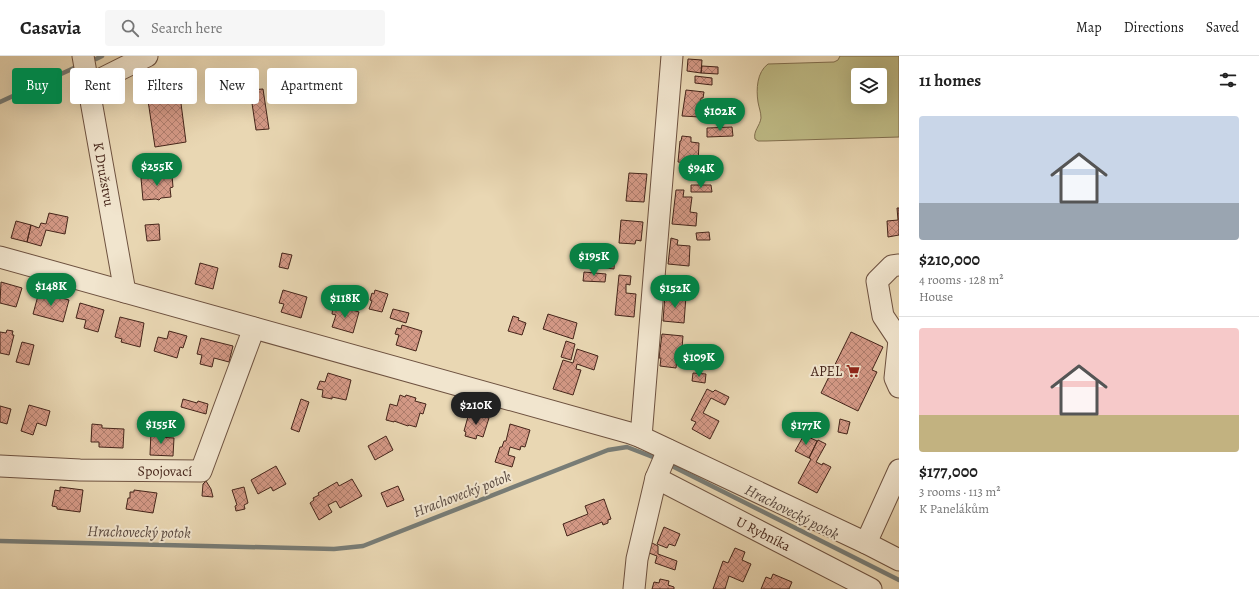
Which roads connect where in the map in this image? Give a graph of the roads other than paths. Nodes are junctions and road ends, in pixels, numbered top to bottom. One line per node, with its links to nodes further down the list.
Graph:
1 (83, 56): 4 (street, K Družstvu)
2 (147, 56): 5 (street)
3 (672, 56): 13 (street)
4 (85, 68)
5 (123, 68)
6 (91, 104): 9 (street, K Družstvu)
7 (0, 257): 9 (street)
8 (899, 266): 11 (street)
9 (125, 292): 10 (street)
10 (254, 328): 13 (street); 15 (street, Spojovací)
11 (899, 340): 12 (street)
12 (899, 387)
13 (641, 438): 14 (street)
14 (662, 463): 17 (street); 19 (street); 20 (street, U Rybníka)
15 (0, 466)
16 (899, 470): 17 (street)
17 (866, 543): 18 (street)
18 (899, 560)
19 (634, 589)
20 (870, 589)

